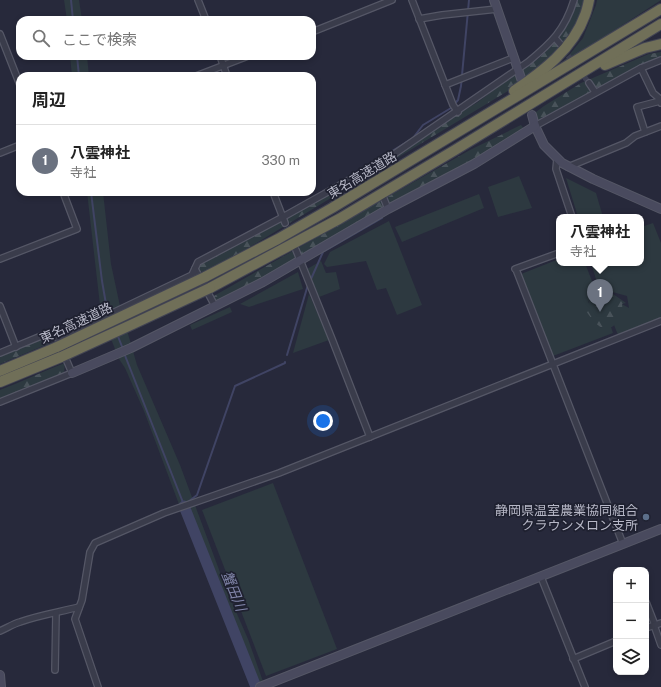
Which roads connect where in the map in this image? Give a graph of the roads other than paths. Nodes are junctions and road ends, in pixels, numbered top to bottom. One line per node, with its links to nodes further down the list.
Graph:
1 (198, 0): 9 (street)
2 (392, 0): 12 (street)
3 (412, 0): 10 (street)
4 (494, 0): 7 (street)
5 (574, 0): 14 (street)
6 (589, 0): 41 (highway)
7 (497, 9): 10 (street); 17 (street)
8 (661, 10): 41 (highway, 東名高速道路)
9 (204, 16)
10 (419, 19): 30 (street)
11 (661, 24): 28 (highway, 東名高速道路)
12 (316, 30)
13 (0, 34): 26 (street)
14 (555, 38): 16 (street); 23 (street)
15 (661, 44): 28 (highway)
16 (561, 45)
17 (513, 58): 23 (street); 30 (street)
18 (221, 60): 21 (street)
19 (238, 60): 21 (street)
20 (661, 60): 22 (street)
21 (223, 66): 24 (street); 25 (street)
22 (641, 68): 31 (street); 32 (street)
23 (517, 69): 27 (street); 33 (street)
24 (207, 72)
25 (225, 72)
26 (16, 75)
27 (522, 81)
28 (568, 81): 66 (highway, 東名高速道路, bridge)
29 (589, 83): 31 (street)
30 (445, 85): 33 (street)
31 (595, 92): 35 (street)
32 (661, 102): 37 (street)
33 (458, 112): 43 (street)
34 (532, 115): 35 (street)
35 (535, 126): 40 (street); 48 (street)
36 (661, 126): 37 (street)
37 (645, 132): 42 (street)
38 (16, 147): 39 (street)
39 (0, 153)
40 (557, 159): 42 (street); 50 (street)
41 (407, 163): 60 (highway, 東名高速道路, bridge)
42 (568, 167): 49 (street)
43 (370, 168): 44 (street); 51 (street)
44 (374, 174)
45 (65, 196): 54 (street)
46 (275, 196): 51 (street)
47 (384, 199): 48 (street)
48 (388, 209): 55 (street)
49 (661, 209)
50 (571, 214)
51 (284, 220): 56 (street)
52 (296, 250): 55 (street)
53 (556, 253): 63 (street)
54 (0, 259)
55 (300, 260): 58 (street); 68 (street)
56 (195, 269): 58 (street); 60 (street)
57 (0, 306): 61 (street)
58 (215, 306): 65 (street)
59 (661, 321): 63 (street)
60 (57, 343): 61 (street); 64 (highway, 東名高速道路); 65 (street)
61 (16, 347): 62 (street)
62 (0, 353)
63 (552, 364): 68 (street); 70 (street)
64 (0, 371)
65 (72, 373): 67 (street)
66 (0, 382)
67 (0, 402)
68 (370, 437): 73 (street)
69 (661, 529): 70 (street)
70 (623, 544): 71 (street)
71 (541, 577): 79 (street); 82 (street)
72 (646, 603): 75 (street)
73 (79, 607): 74 (street); 84 (street)
74 (56, 613): 76 (street); 80 (street)
75 (657, 624): 78 (street)
76 (0, 631)
77 (613, 642): 79 (street)
78 (661, 645)
79 (573, 658): 85 (street)
80 (55, 670)
81 (0, 675): 83 (street)
82 (263, 686)
83 (1, 687)
84 (98, 687)
85 (585, 687)

